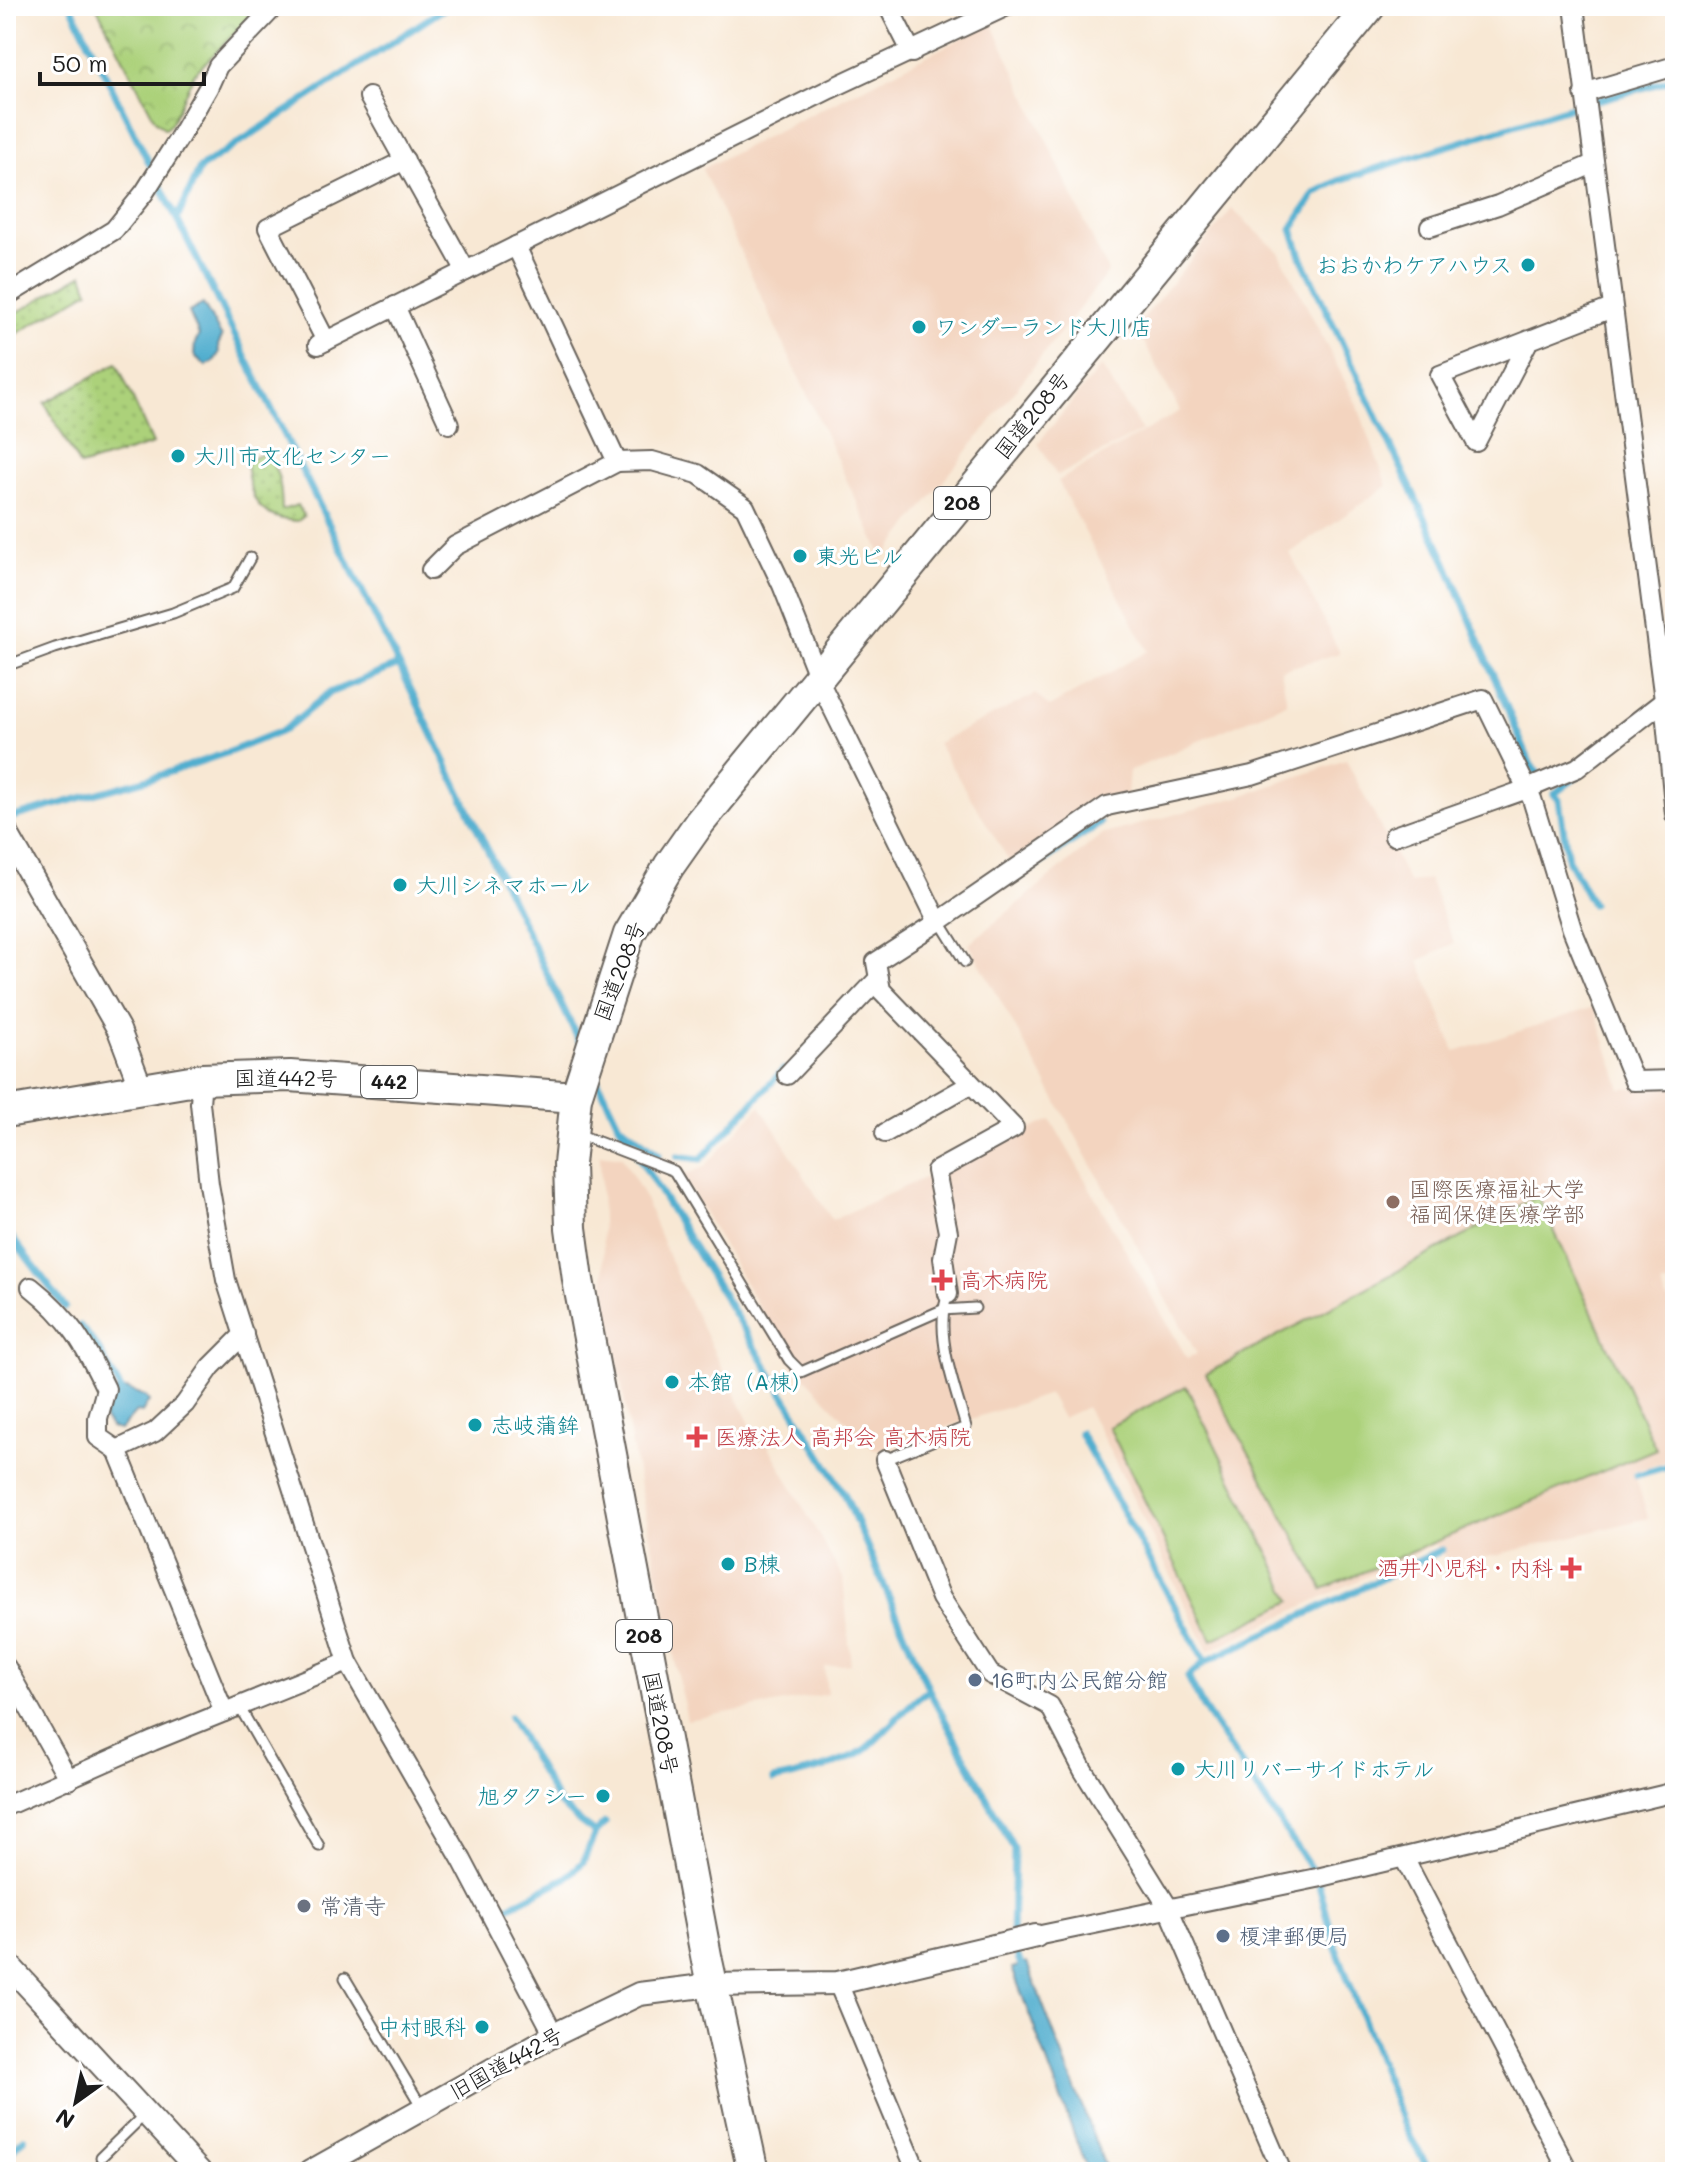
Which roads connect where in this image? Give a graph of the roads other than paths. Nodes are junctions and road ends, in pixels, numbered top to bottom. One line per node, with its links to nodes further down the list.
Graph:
1 (275, 6): 15 (street)
2 (888, 6): 6 (street)
3 (1007, 6): 6 (street)
4 (1370, 6): 24 (highway, 国道208号 / 208)
5 (1574, 6): 8 (street)
6 (912, 53): 13 (street)
7 (1675, 66): 8 (street)
8 (1584, 93): 11 (street)
9 (369, 97): 10 (street)
10 (405, 160): 14 (street); 16 (street)
11 (1593, 164): 12 (street); 17 (street)
12 (1430, 227)
13 (516, 246): 14 (street); 20 (street)
14 (466, 271): 16 (street)
15 (6, 296)
16 (395, 306): 19 (street)
17 (1612, 308): 18 (street); 25 (street)
18 (1529, 340): 18 (street)
19 (449, 424)
20 (617, 462): 22 (street); 24 (street)
21 (250, 558): 23 (lane)
22 (431, 570)
23 (6, 666)
24 (818, 677): 30 (street); 38 (highway, 国道208号 / 208)
25 (1669, 697): 26 (street); 27 (street)
26 (1527, 789): 29 (street); 30 (street); 35 (street)
27 (1675, 815)
28 (6, 832): 37 (street)
29 (1394, 836)
30 (940, 924): 31 (lane); 32 (street)
31 (965, 962)
32 (879, 978): 33 (street); 36 (street)
33 (787, 1075)
34 (202, 1079): 37 (highway, 国道442号 / 442); 38 (highway, 国道442号 / 442); 45 (street)
35 (1675, 1080)
36 (971, 1084): 41 (street); 43 (street)
37 (141, 1088): 39 (highway, 442)
38 (577, 1090): 40 (highway, 国道208号 / 208)
39 (6, 1112)
40 (572, 1132): 43 (lane); 61 (highway, 国道208号 / 208)
41 (885, 1133)
42 (31, 1287): 46 (street)
43 (945, 1302): 44 (lane); 47 (lane)
44 (975, 1308)
45 (244, 1334): 46 (street); 48 (street)
46 (117, 1450): 50 (street)
47 (885, 1460): 56 (street)
48 (348, 1662): 50 (street); 62 (street)
49 (6, 1667): 51 (street)
50 (232, 1709): 51 (street); 54 (lane)
51 (69, 1780): 53 (street)
52 (1675, 1792): 55 (street)
53 (6, 1806)
54 (319, 1846)
55 (1404, 1858): 56 (street); 71 (street)
56 (1168, 1907): 57 (street); 70 (street)
57 (1036, 1936): 60 (street, 旧国道442号)
58 (6, 1962): 64 (street)
59 (345, 1978): 63 (lane)
60 (838, 1983): 61 (street, 旧国道442号); 69 (street)
61 (711, 1985): 62 (street, 旧国道442号); 68 (highway, 国道208号 / 208)
62 (554, 2035): 63 (street, 旧国道442号)
63 (423, 2109): 67 (street, 旧国道442号)
64 (145, 2114): 65 (lane); 66 (street)
65 (101, 2157)
66 (200, 2172)
67 (310, 2172)
68 (753, 2172)
69 (917, 2172)
70 (1282, 2172)
71 (1569, 2172)

